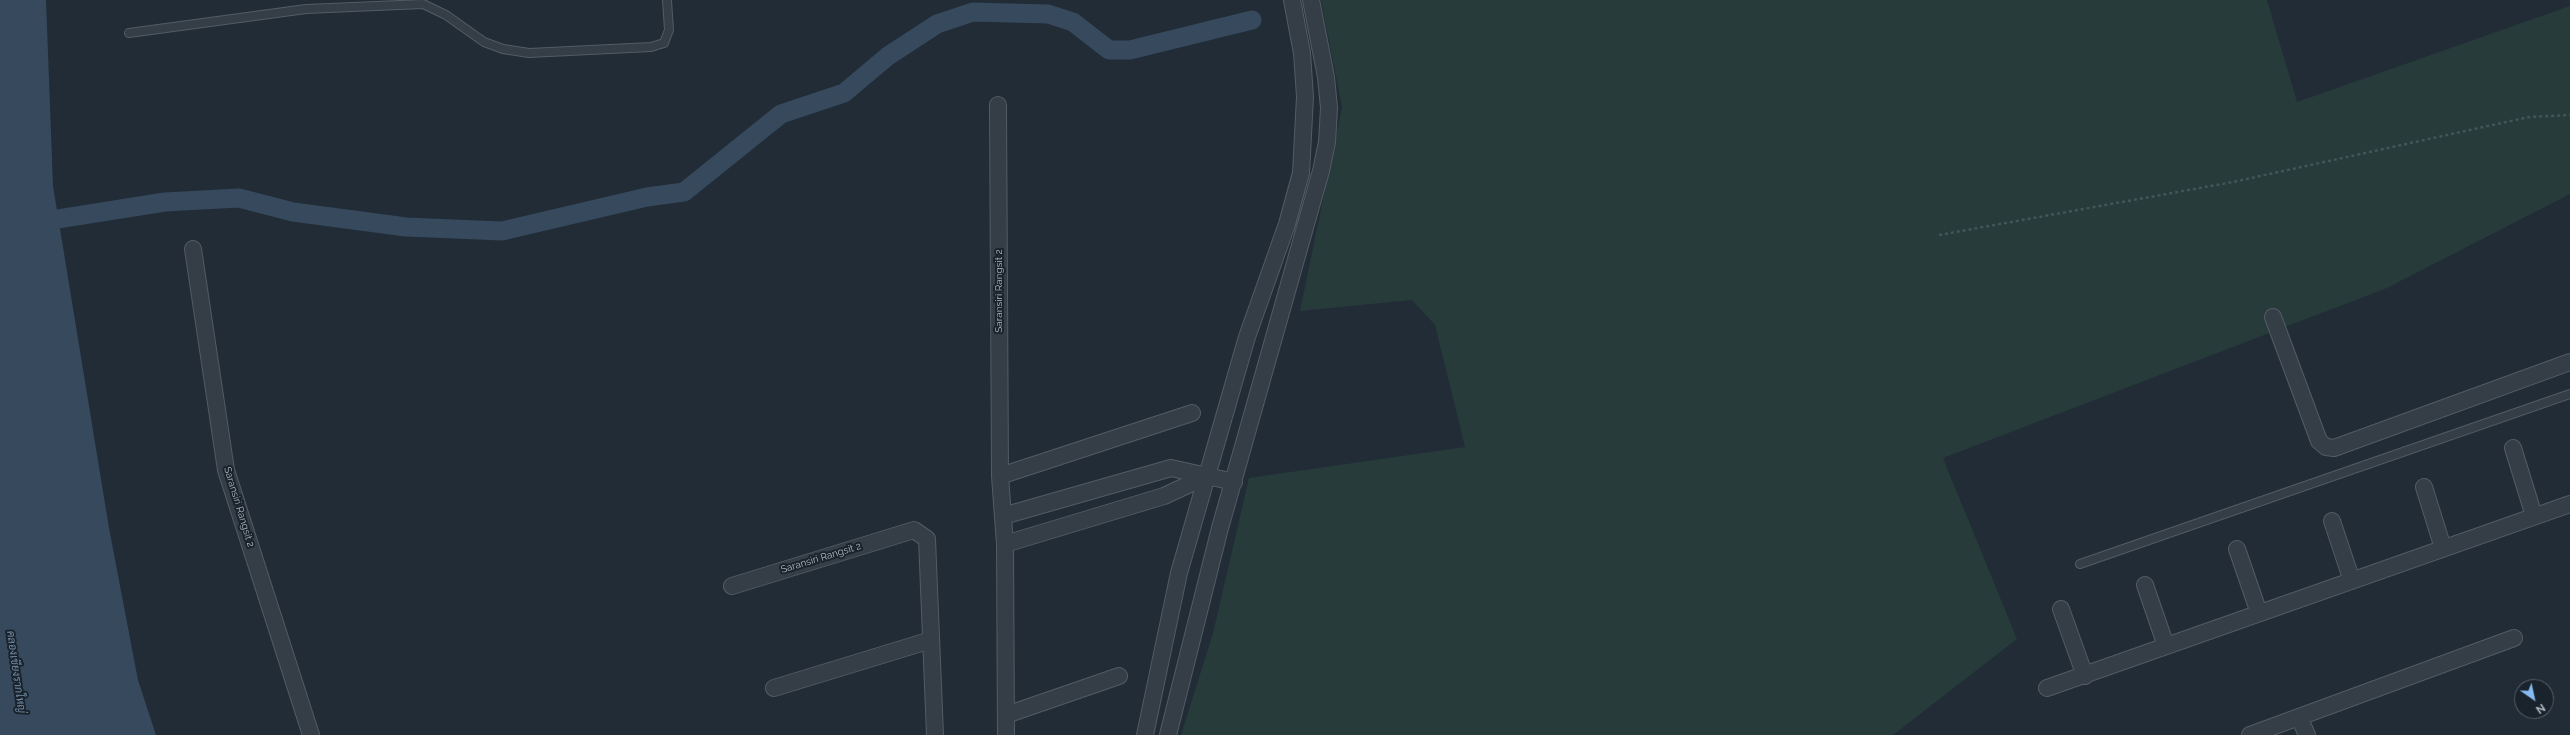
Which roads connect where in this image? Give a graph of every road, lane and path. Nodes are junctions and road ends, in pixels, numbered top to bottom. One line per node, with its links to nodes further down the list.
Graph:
1 (667, 0): 4 (lane)
2 (1292, 0): 11 (street)
3 (1311, 0): 10 (street)
4 (129, 33)
5 (998, 105): 16 (street, Saransiri Rangsit 2)
6 (2570, 114): 7 (path)
7 (1938, 235)
8 (193, 249): 45 (street, Saransiri Rangsit 2)
9 (2273, 317): 12 (street)
10 (1276, 336): 11 (street); 18 (street)
11 (1247, 337): 17 (street)
12 (2570, 362)
13 (2570, 394): 27 (lane)
14 (1192, 413): 16 (street)
15 (2513, 448): 22 (street)
16 (1000, 476): 21 (street, Saransiri Rangsit 2)
17 (1207, 476): 18 (street); 21 (street); 24 (street); 33 (street)
18 (1234, 482): 34 (street)
19 (2424, 487): 25 (street)
20 (2570, 504): 22 (street)
21 (1003, 516): 24 (street, Saransiri Rangsit 2)
22 (2534, 516): 25 (street)
23 (2332, 521): 28 (street)
24 (1005, 544): 42 (street, Saransiri Rangsit 2)
25 (2443, 548): 28 (street)
26 (2237, 549): 32 (street)
27 (2080, 564)
28 (2352, 581): 32 (street)
29 (2146, 585): 37 (street)
30 (732, 586): 36 (street, Saransiri Rangsit 2)
31 (2061, 609): 39 (street)
32 (2260, 613): 37 (street)
33 (1168, 627): 34 (street); 47 (street)
34 (1194, 632): 48 (street)
35 (2514, 638): 43 (street)
36 (931, 640): 40 (street); 46 (street, Saransiri Rangsit 2)
37 (2166, 646): 39 (street)
38 (1119, 676): 42 (street)
39 (2086, 676): 41 (street)
40 (774, 688)
41 (2047, 688)
42 (1006, 715): 44 (street, Saransiri Rangsit 2)
43 (2299, 717): 49 (street); 50 (street)
44 (1004, 734)
45 (311, 735)
46 (935, 735)
47 (1145, 735)
48 (1168, 735)
49 (2250, 735)
50 (2307, 735)

